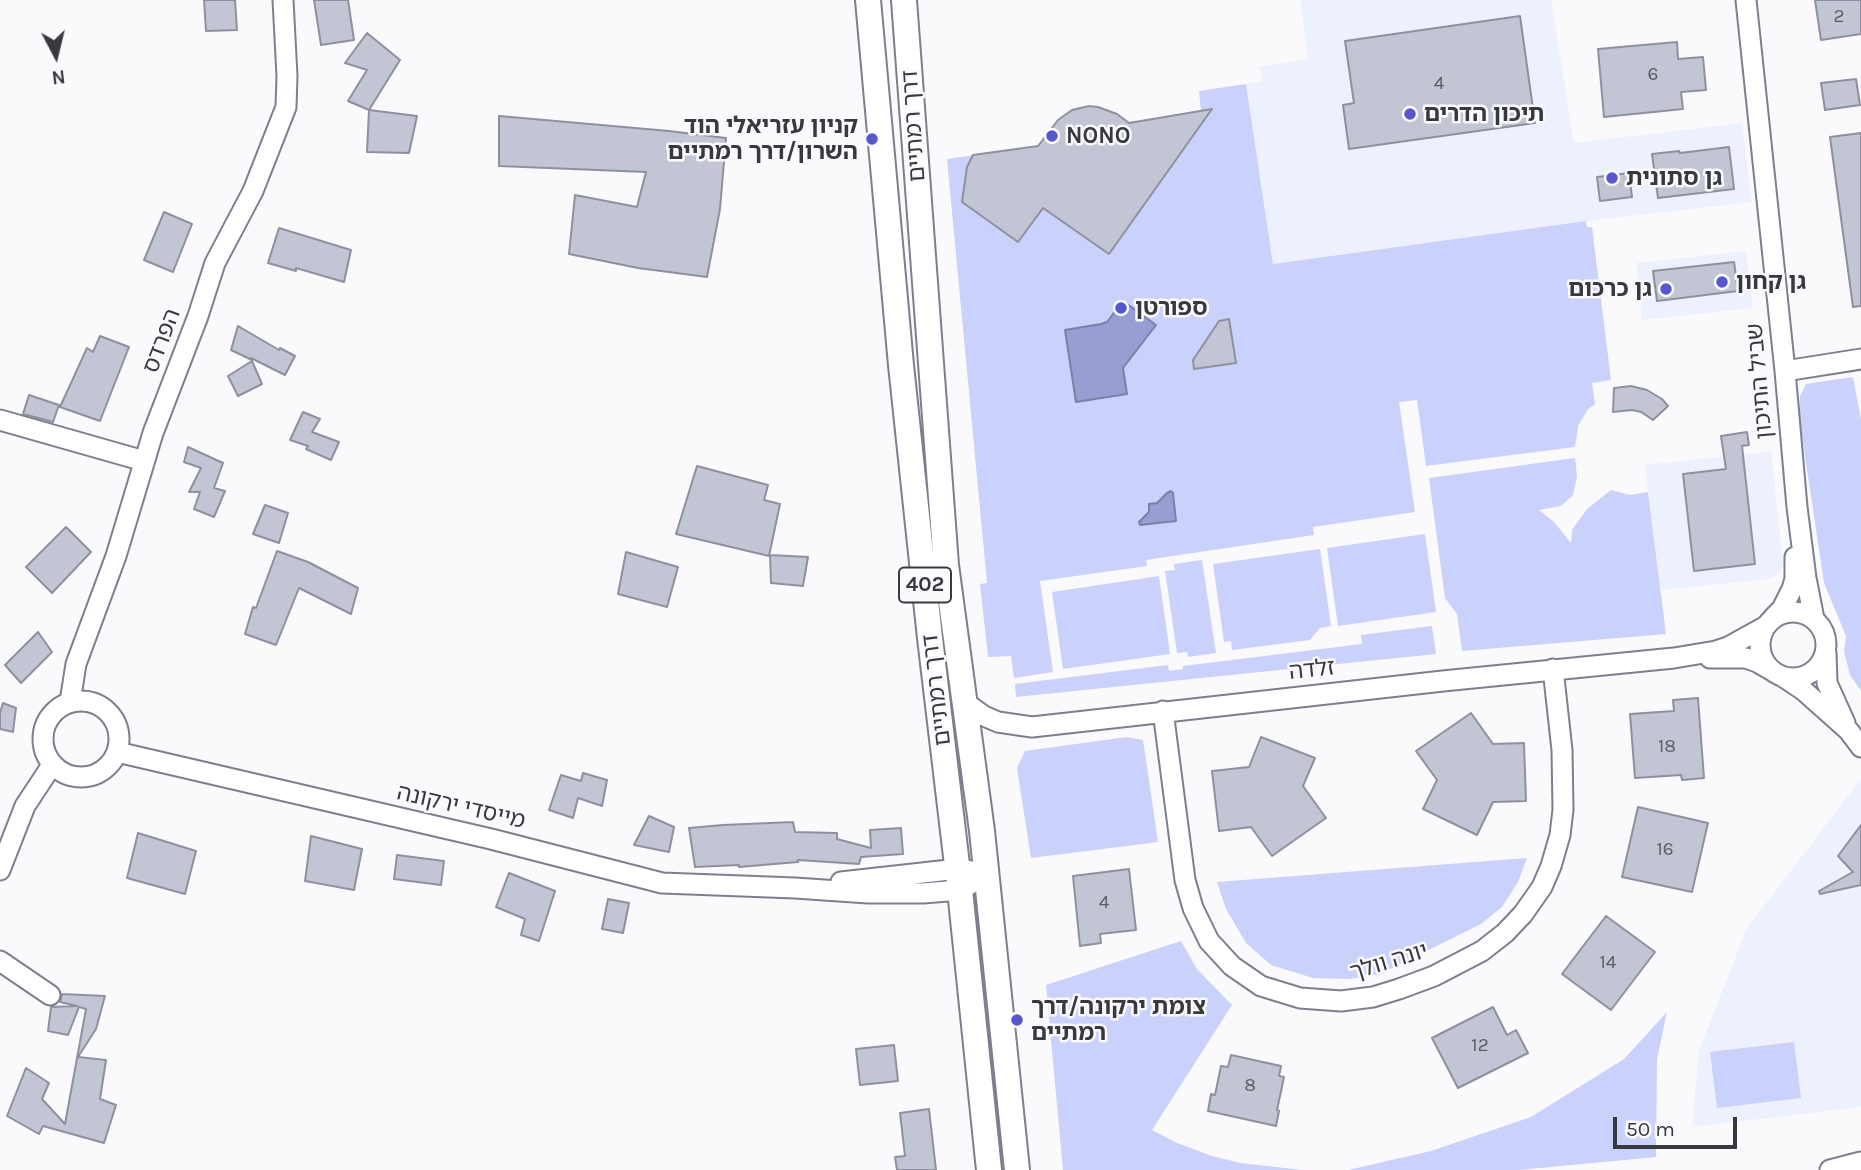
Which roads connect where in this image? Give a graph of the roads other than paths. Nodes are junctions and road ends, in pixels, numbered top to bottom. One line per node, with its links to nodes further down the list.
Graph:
1 (283, 0): 10 (street, הפרדס)
2 (868, 0): 27 (main road, דרך רמתיים / 402)
3 (904, 0): 6 (main road, דרך רמתיים / 402)
4 (924, 0): 6 (main road)
5 (1746, 0): 8 (street, שביל התיכון)
6 (908, 33): 18 (main road, דרך רמתיים / 402)
7 (1861, 359): 8 (street)
8 (1785, 371): 11 (street, שביל התיכון)
9 (0, 419): 10 (street)
10 (144, 461): 19 (street, הפרדס)
11 (1797, 507): 12 (street, שביל התיכון); 13 (street, שביל התיכון)
12 (1814, 619): 13 (street); 14 (street)
13 (1770, 622): 15 (street, זלדה); 17 (street)
14 (1826, 649): 17 (street); 21 (street)
15 (1674, 658): 16 (street, זלדה); 17 (street, זלדה)
16 (1553, 669): 20 (street, זלדה); 20 (street, יונה וולך)
17 (1779, 675): 21 (street, זלדה)
18 (963, 701): 20 (street, זלדה); 26 (main road, דרך רמתיים / 402)
19 (70, 702): 23 (street); 24 (street)
20 (1163, 711)
21 (1849, 731): 22 (street)
22 (1861, 747)
23 (117, 752): 24 (street); 27 (street, מייסדי ירקונה)
24 (52, 765): 25 (street)
25 (0, 870)
26 (986, 874): 27 (street, מייסדי ירקונה); 32 (main road, דרך רמתיים / 402)
27 (959, 880): 31 (main road, דרך רמתיים / 402)
28 (0, 961): 29 (street)
29 (50, 995)
30 (1861, 1162): 33 (street)
31 (989, 1170)
32 (1017, 1170)
33 (1830, 1170)

